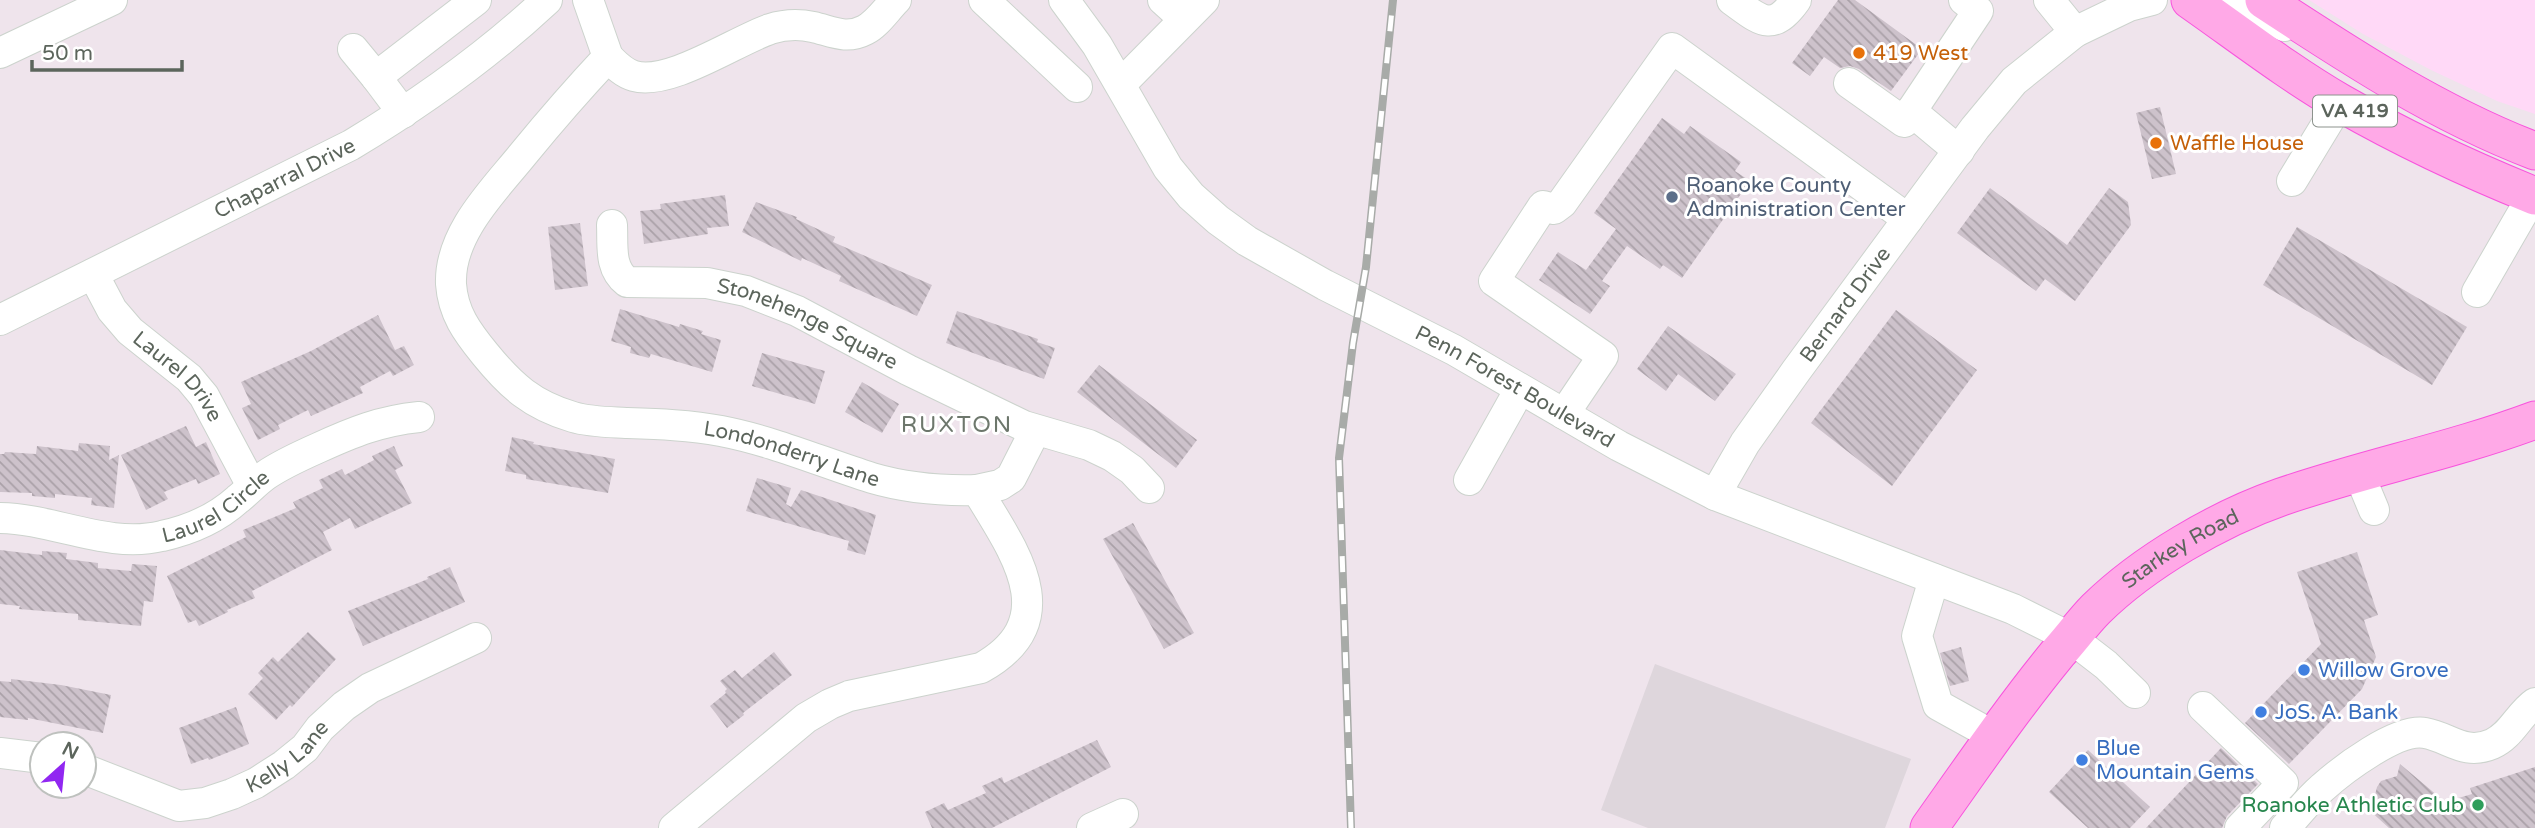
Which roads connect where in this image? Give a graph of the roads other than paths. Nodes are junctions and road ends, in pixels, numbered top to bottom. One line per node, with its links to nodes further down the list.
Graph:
1 (112, 0): 21 (street)
2 (476, 0): 23 (street)
3 (547, 0): 29 (street, Chaparral Drive)
4 (588, 0): 22 (street)
5 (895, 0): 22 (street)
6 (984, 0): 26 (street)
7 (1064, 0): 25 (street, Penn Forest Boulevard)
8 (1732, 0): 9 (street)
9 (1796, 0)
10 (1964, 0): 28 (street)
11 (2049, 0): 18 (street)
12 (2098, 0): 18 (street, Bernard Drive)
13 (2152, 0): 18 (street, Bernard Drive)
14 (2190, 0): 27 (main road, VA 419)
15 (2231, 0): 19 (street)
16 (2264, 0): 19 (main road, VA 419)
17 (1184, 6): 25 (street)
18 (2075, 32): 30 (street, Bernard Drive)
19 (2324, 39): 31 (main road, VA 419)
20 (353, 49): 23 (street)
21 (0, 53)
22 (608, 57): 48 (street, Londonderry Lane)
23 (376, 77): 29 (street)
24 (1849, 83): 28 (street)
25 (1121, 84): 39 (street, Penn Forest Boulevard)
26 (1077, 87)
27 (2340, 102): 32 (street); 33 (main road, VA 419)
28 (1911, 111): 30 (street)
29 (403, 113): 36 (street, Chaparral Drive)
30 (1958, 151): 34 (street, Bernard Drive)
31 (2535, 152)
32 (2292, 181)
33 (2534, 196): 37 (street)
34 (1908, 219): 40 (street); 49 (street, Bernard Drive)
35 (612, 225): 43 (street, Stonehenge Square)
36 (93, 274): 38 (street, Chaparral Drive); 46 (street, Laurel Drive)
37 (2477, 292)
38 (0, 320)
39 (1520, 389): 40 (street, Penn Forest Boulevard); 45 (street)
40 (1564, 414): 49 (street, Penn Forest Boulevard)
41 (419, 418): 46 (street, Laurel Circle)
42 (2535, 420): 44 (main road, Starkey Road)
43 (1035, 431): 47 (street, Stonehenge Square); 48 (street)
44 (2360, 474): 50 (street); 54 (main road, Starkey Road)
45 (1469, 480)
46 (252, 485): 51 (street, Laurel Circle)
47 (1149, 488)
48 (977, 490): 63 (street)
49 (1715, 495): 52 (street, Penn Forest Boulevard)
50 (2374, 510)
51 (0, 518)
52 (1934, 579): 54 (street, Penn Forest Boulevard); 58 (street)
53 (477, 638): 61 (street, Kelly Lane)
54 (2071, 638): 55 (street, Penn Forest Boulevard); 58 (main road, Starkey Road)
55 (2136, 693)
56 (2535, 703): 67 (street)
57 (2203, 708): 66 (street)
58 (1994, 736): 65 (main road, Starkey Road)
59 (0, 753): 60 (street)
60 (28, 756)
61 (98, 774)
62 (1123, 814): 64 (street)
63 (674, 828)
64 (1092, 828)
65 (1929, 828)
66 (2241, 828)
67 (2285, 828)

